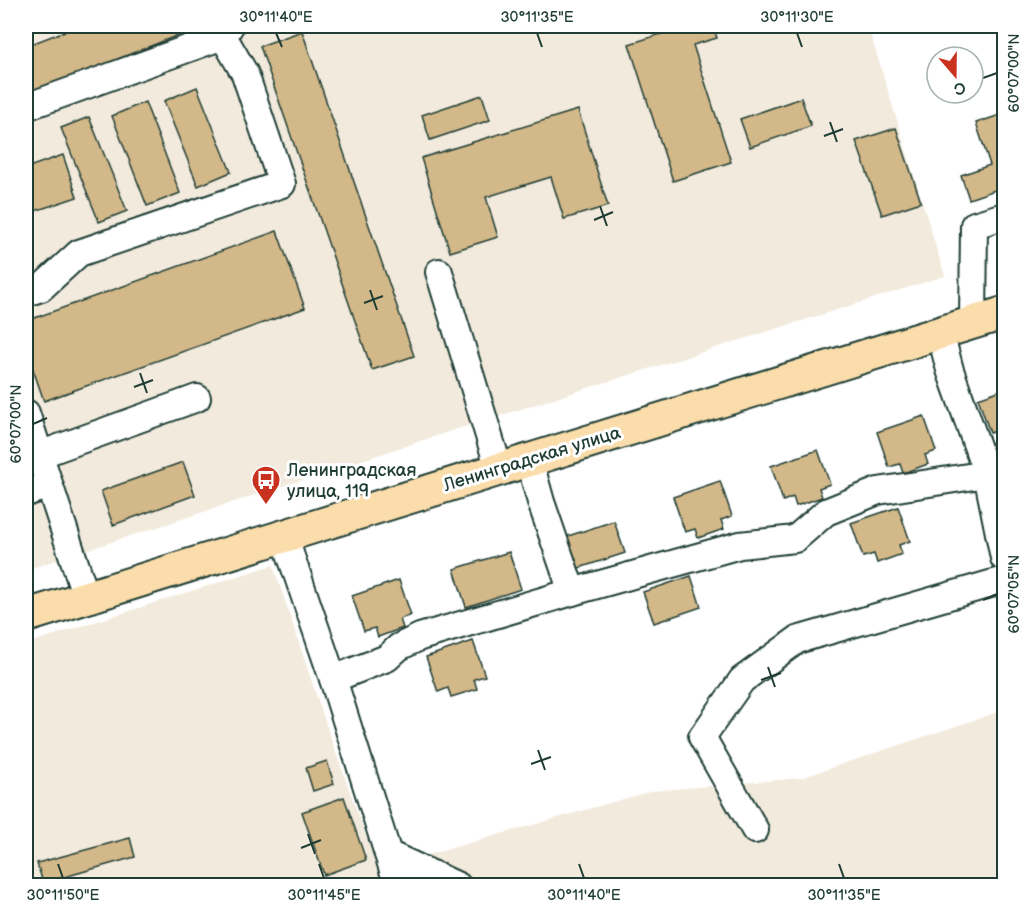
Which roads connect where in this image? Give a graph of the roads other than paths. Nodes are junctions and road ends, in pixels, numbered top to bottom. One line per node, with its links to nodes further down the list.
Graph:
1 (227, 31): 2 (street); 5 (street)
2 (26, 107)
3 (1005, 216): 7 (street)
4 (439, 272): 13 (street)
5 (26, 293)
6 (1005, 313): 7 (main road, Ленинградская улица)
7 (973, 323): 8 (main road, Ленинградская улица)
8 (940, 332): 12 (main road, Ленинградская улица); 14 (street)
9 (197, 398): 11 (street)
10 (26, 414): 11 (street)
11 (39, 455): 15 (street)
12 (529, 459): 13 (main road, Ленинградская улица); 20 (street)
13 (499, 469): 17 (main road, Ленинградская улица)
14 (987, 474): 18 (street); 20 (street)
15 (49, 485): 16 (street); 21 (street)
16 (26, 493)
17 (284, 536): 21 (main road, Ленинградская улица); 23 (street)
18 (1005, 558)
19 (1005, 580): 24 (street)
20 (572, 592): 23 (street)
21 (87, 597): 22 (main road, Ленинградская улица)
22 (26, 616)
23 (333, 679): 25 (street)
24 (755, 830)
25 (388, 854): 26 (street); 27 (street)
26 (398, 885)
27 (458, 885)

